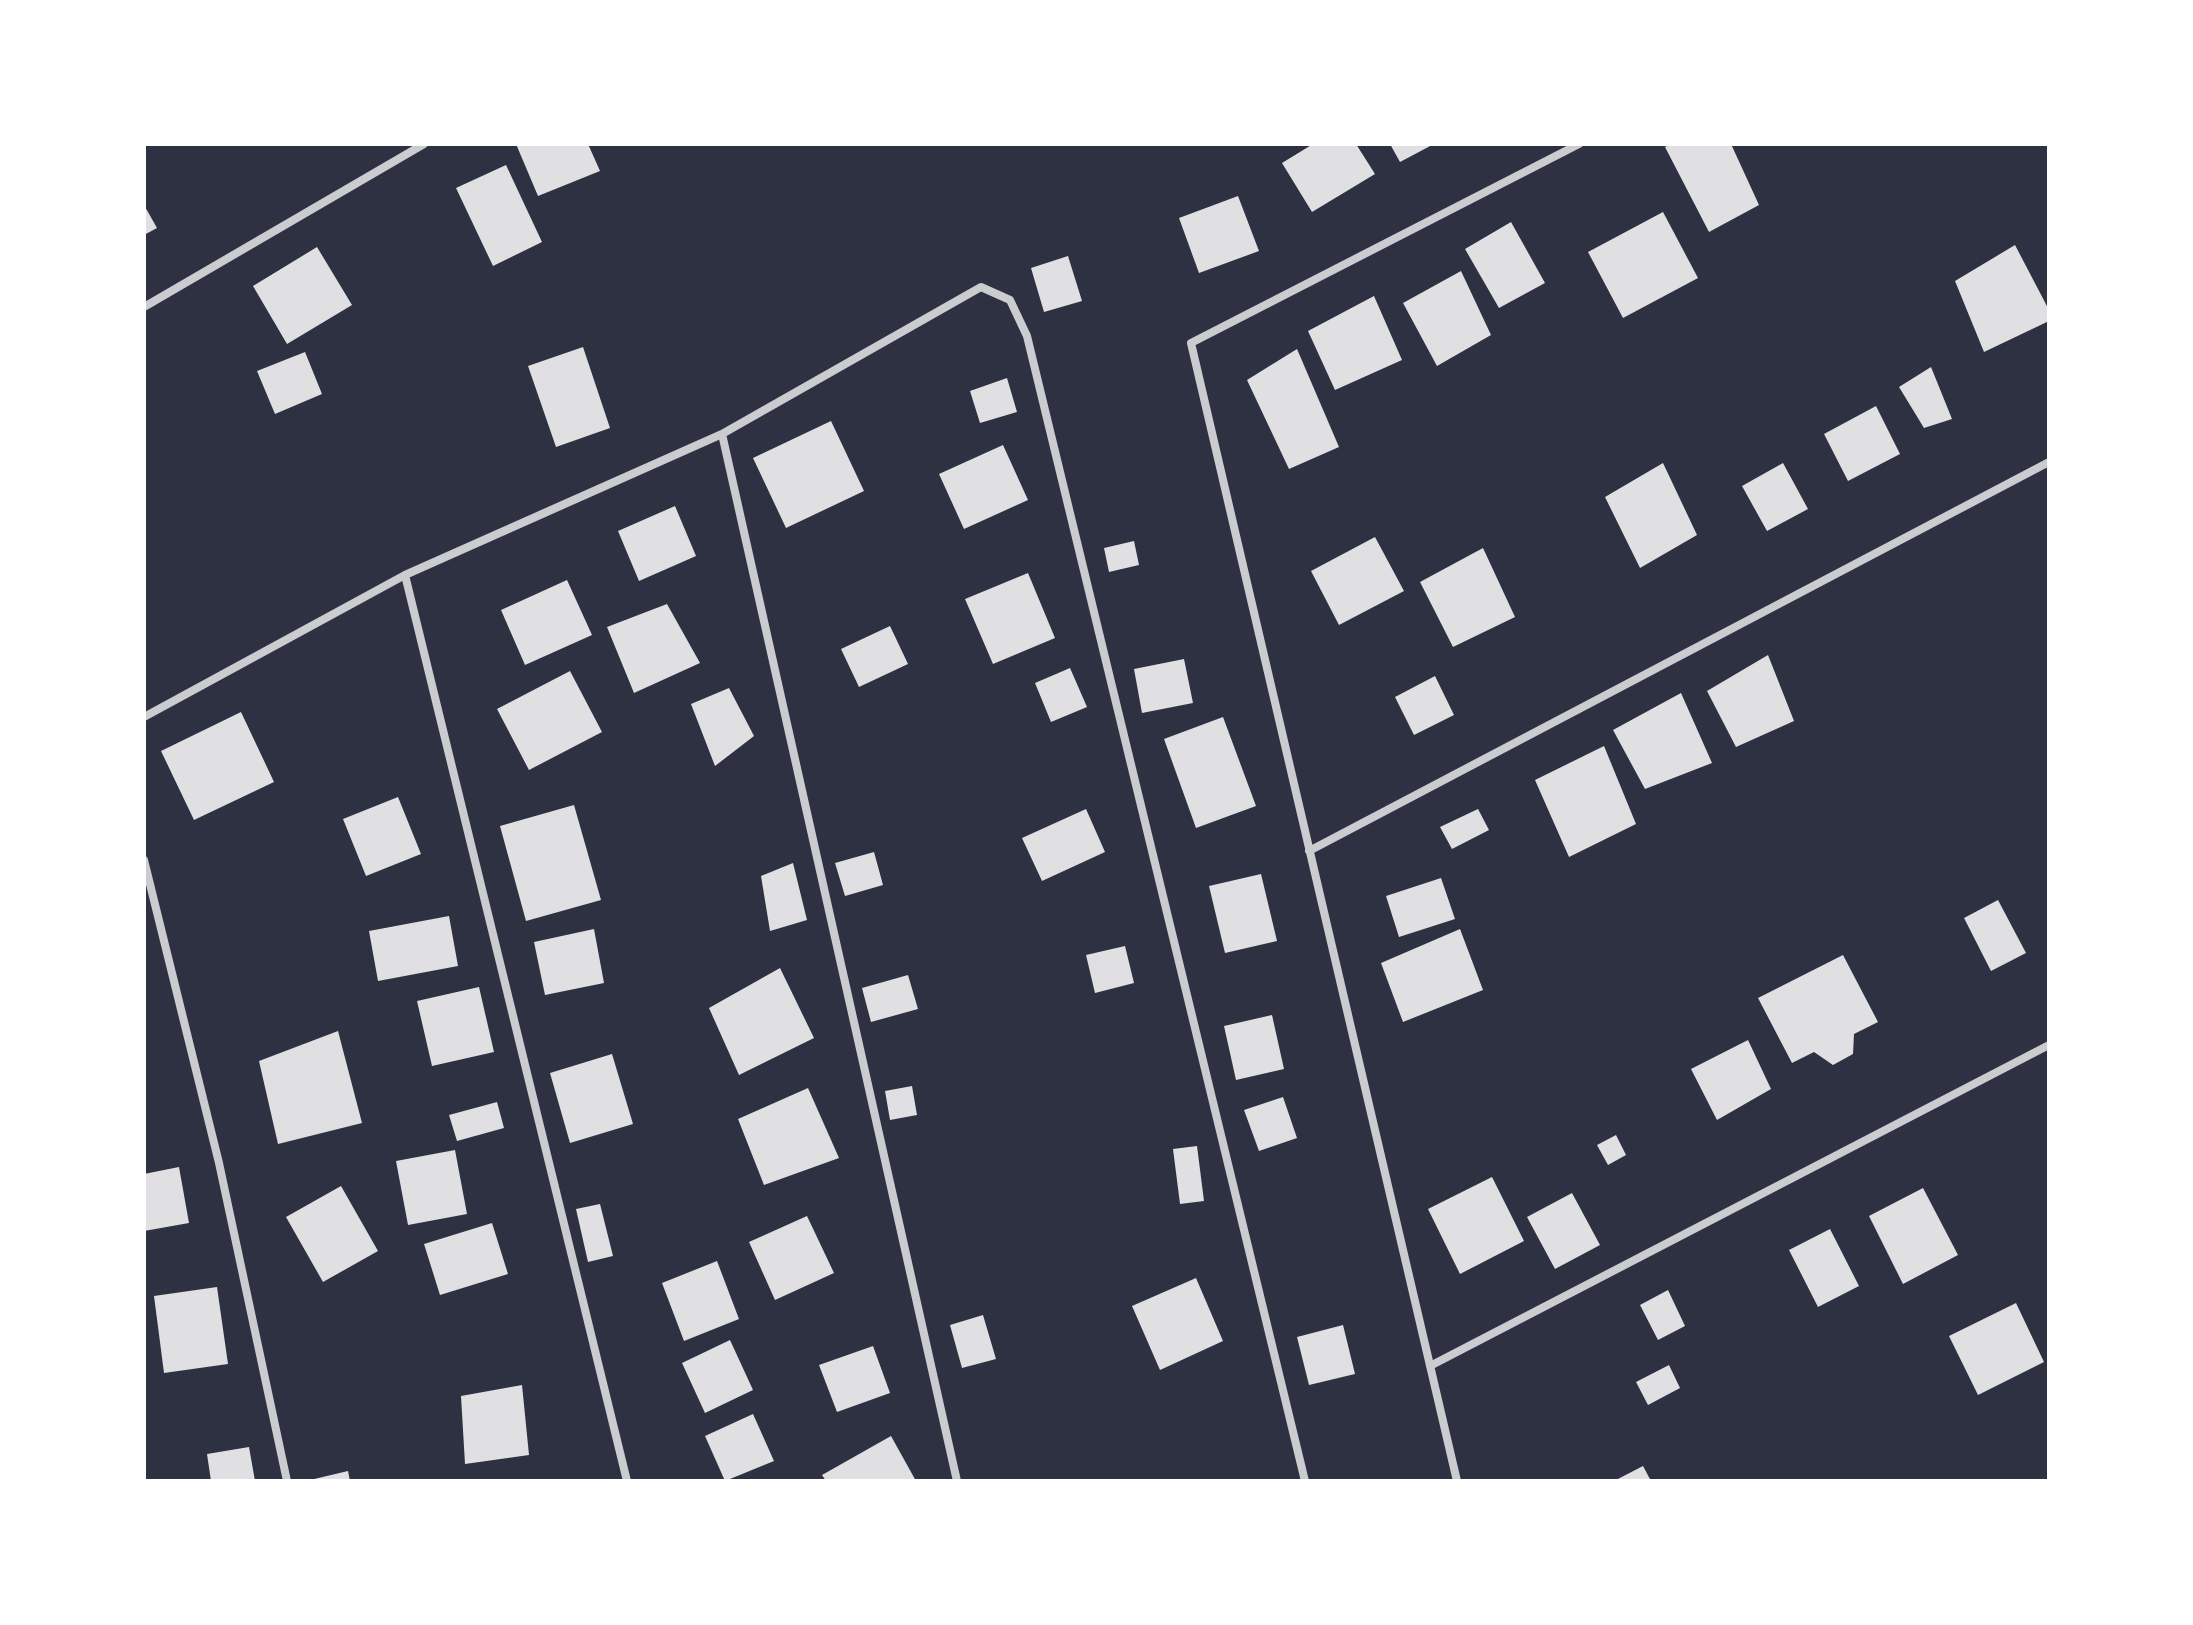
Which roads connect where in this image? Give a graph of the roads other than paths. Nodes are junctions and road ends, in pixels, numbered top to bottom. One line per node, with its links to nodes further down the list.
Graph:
1 (424, 144): 3 (street)
2 (1579, 144): 8 (street)
3 (144, 307)
4 (722, 434): 6 (street); 14 (street); 15 (street)
5 (2049, 462): 8 (street)
6 (405, 575): 7 (street); 13 (street)
7 (144, 717)
8 (1309, 851): 11 (street)
9 (144, 860): 12 (street)
10 (2049, 1045): 11 (street)
11 (1430, 1366): 16 (street)
12 (287, 1481)
13 (627, 1481)
14 (957, 1481)
15 (1305, 1481)
16 (1457, 1481)

